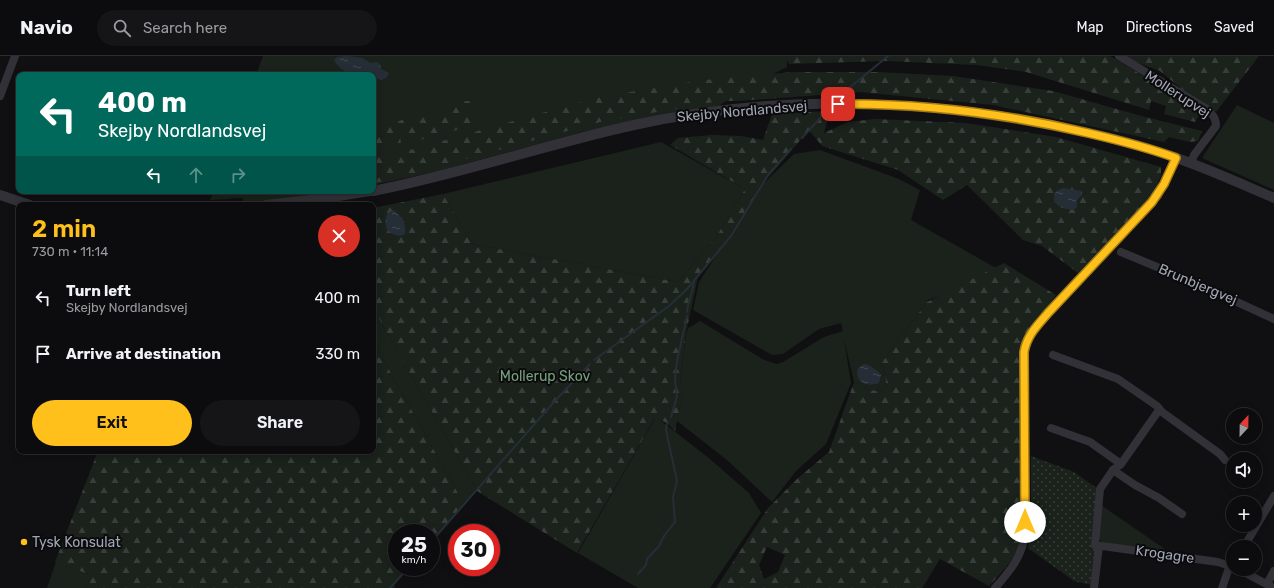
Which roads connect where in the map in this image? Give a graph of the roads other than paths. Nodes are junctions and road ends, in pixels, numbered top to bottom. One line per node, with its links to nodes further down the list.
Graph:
1 (15, 56): 3 (street)
2 (1119, 56): 5 (street, Mollerupvej)
3 (0, 96)
4 (1176, 158): 5 (street, Skejby Nordlandsvej); 6 (street, Skejby Nordlandsvej); 31 (street)
5 (1191, 163): 9 (street, Skejby Nordlandsvej)
6 (376, 189)
7 (351, 194): 12 (street)
8 (0, 195): 11 (street)
9 (1274, 198)
10 (0, 202): 13 (street)
11 (21, 202)
12 (292, 202)
13 (16, 204)
14 (1121, 252): 15 (street, Brunbjergvej)
15 (1274, 319)
16 (1053, 355): 17 (street)
17 (1159, 410): 19 (street); 20 (street)
18 (1051, 428): 20 (street)
19 (1225, 460)
20 (1121, 464): 21 (street)
21 (1113, 470): 23 (street); 25 (street)
22 (1274, 496): 24 (street)
23 (1182, 514)
24 (1248, 540)
25 (1099, 546): 26 (street, Krogagre); 32 (street)
26 (1226, 564)
27 (1274, 571): 30 (street)
28 (1227, 576): 33 (street, Krogagre)
29 (1251, 576): 30 (street)
30 (1270, 586)
31 (995, 588)
32 (1094, 588)
33 (1222, 588)

